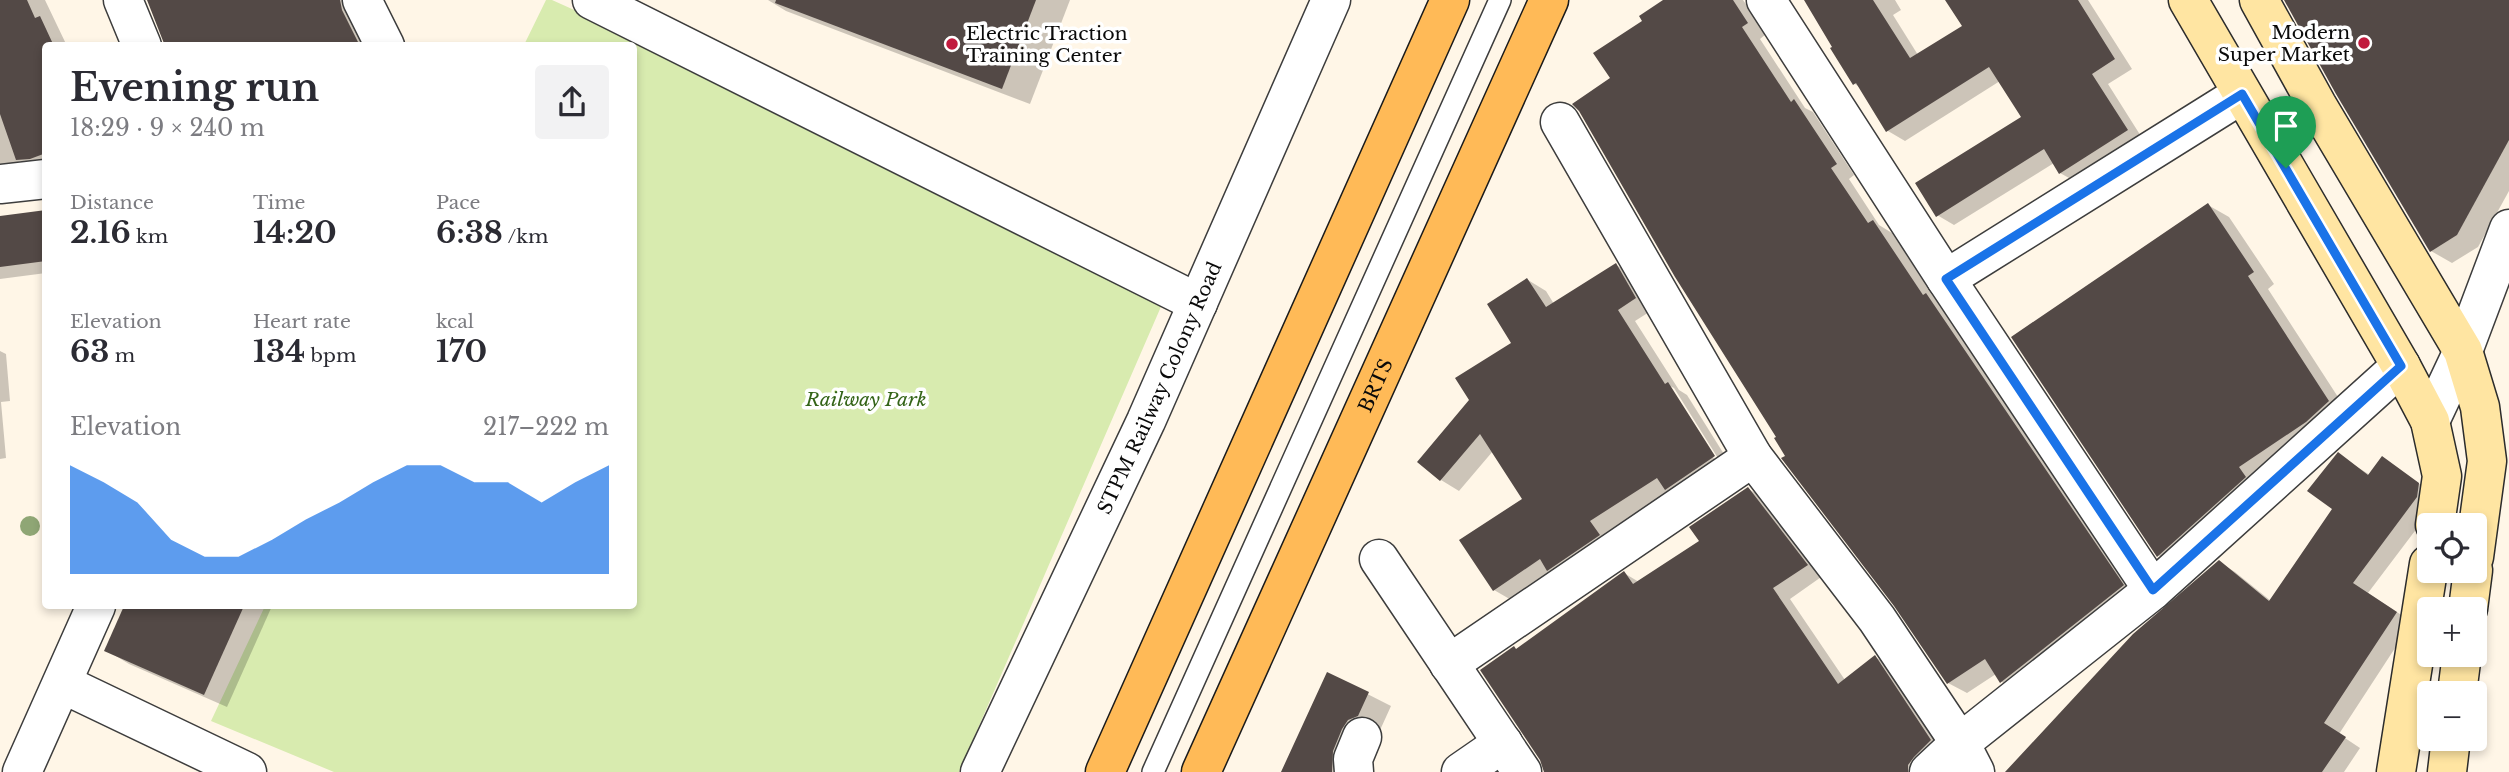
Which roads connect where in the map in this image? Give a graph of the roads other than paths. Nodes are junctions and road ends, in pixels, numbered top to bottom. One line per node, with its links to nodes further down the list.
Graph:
1 (123, 0): 11 (street)
2 (362, 0): 12 (street)
3 (592, 0): 19 (street)
4 (1331, 0): 19 (street, STPM Railway Colony Road)
5 (1450, 0): 39 (main road)
6 (1500, 0): 40 (lane)
7 (1549, 0): 41 (main road, BRTS)
8 (1766, 0): 18 (street)
9 (2188, 0): 13 (street)
10 (2259, 0): 20 (street)
11 (140, 42)
12 (383, 42)
13 (2242, 94): 18 (street); 21 (street)
14 (1560, 122): 23 (street)
15 (42, 179): 16 (street)
16 (0, 184)
17 (2509, 229): 20 (street)
18 (1946, 279): 28 (street)
19 (1198, 303): 38 (street, STPM Railway Colony Road)
20 (2463, 351): 22 (street); 25 (street)
21 (2401, 366): 22 (street); 28 (street)
22 (2430, 421): 24 (street)
23 (1753, 457): 30 (street); 34 (street)
24 (2437, 513)
25 (2480, 513)
26 (1379, 559): 30 (street)
27 (2427, 583): 35 (street)
28 (2153, 590): 34 (street)
29 (95, 609): 31 (street)
30 (1449, 664): 33 (street)
31 (63, 684): 36 (street); 37 (street)
32 (2449, 751): 44 (street)
33 (1513, 757): 42 (street)
34 (1968, 757): 43 (street)
35 (2409, 769)
36 (22, 772)
37 (247, 772)
38 (980, 772)
39 (1105, 772)
40 (1153, 772)
41 (1200, 772)
42 (1461, 772)
43 (1929, 772)
44 (2447, 772)

